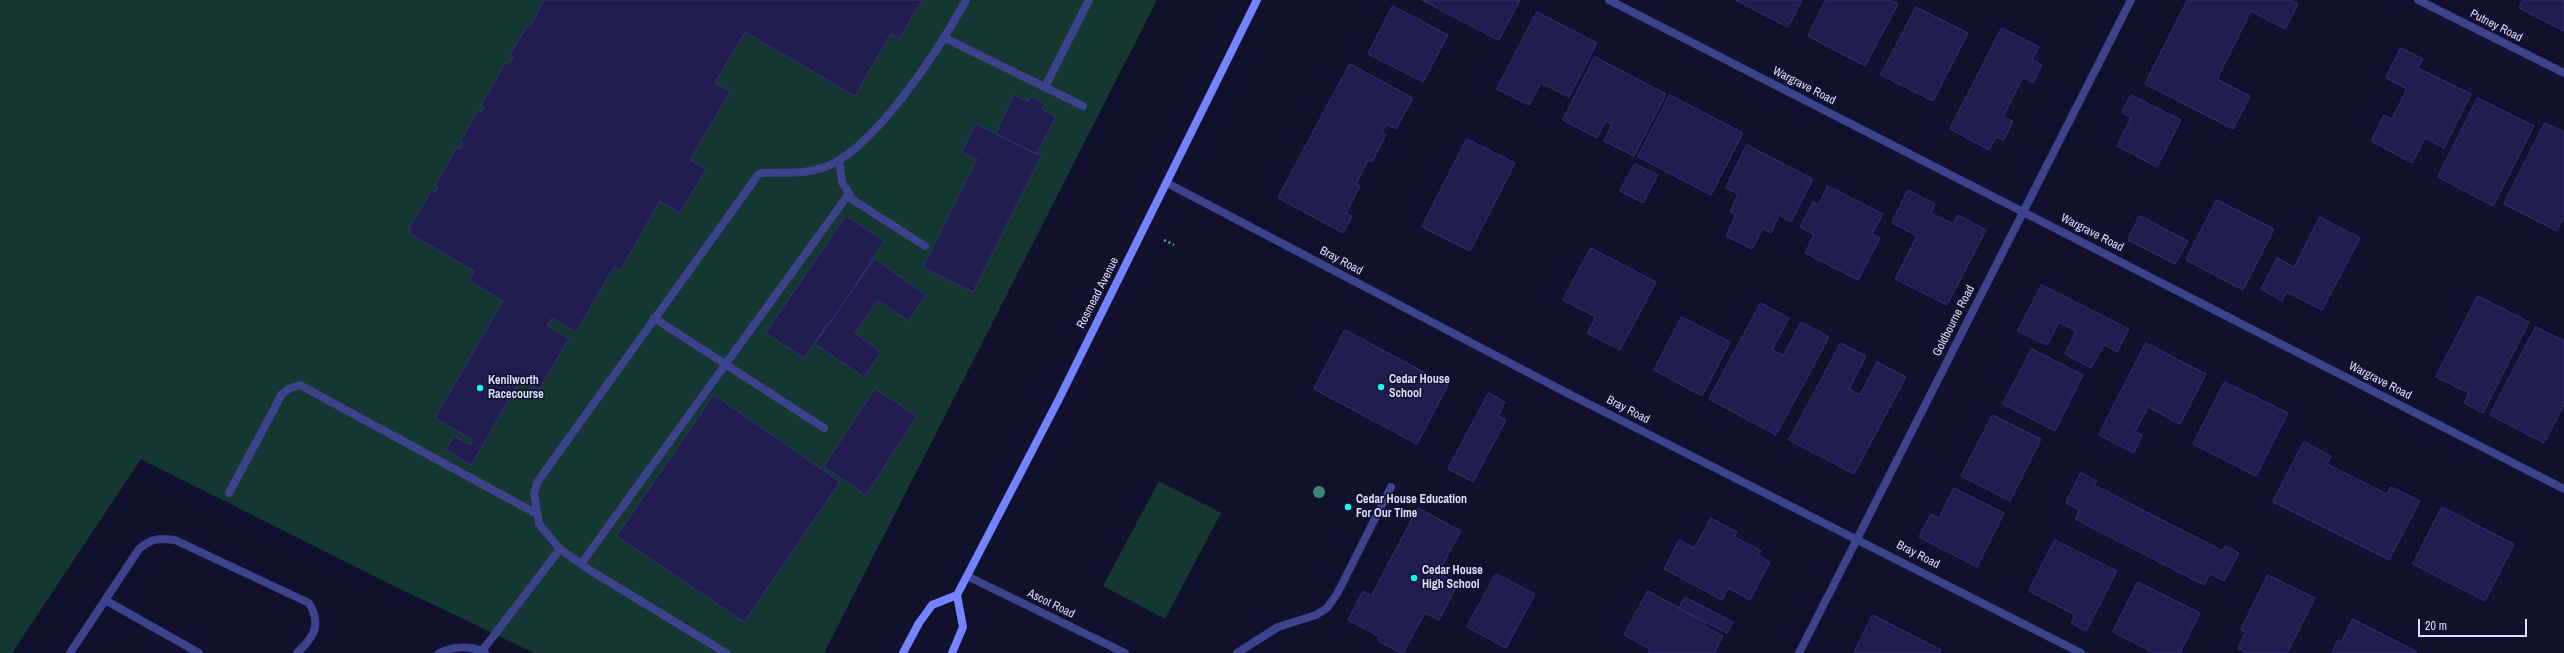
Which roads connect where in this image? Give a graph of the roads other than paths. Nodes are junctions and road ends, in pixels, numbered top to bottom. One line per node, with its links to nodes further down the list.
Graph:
1 (966, 0): 7 (street)
2 (1089, 0): 9 (street)
3 (1257, 0): 12 (main road, Rosmead Avenue)
4 (1609, 0): 14 (street, Wargrave Road)
5 (2131, 0): 14 (street, Goldbourne Road)
6 (2418, 0): 8 (street, Putney Road)
7 (945, 38): 9 (street); 11 (street)
8 (2564, 74)
9 (1045, 87): 10 (street)
10 (1084, 106)
11 (839, 160): 13 (street); 16 (street)
12 (1167, 183): 23 (street, Bray Road); 26 (main road, Rosmead Avenue)
13 (848, 194): 15 (street); 17 (street)
14 (2023, 211): 20 (street, Wargrave Road); 23 (street, Goldbourne Road)
15 (925, 246)
16 (654, 318): 17 (street); 22 (street)
17 (723, 365): 18 (street); 25 (street)
18 (824, 428)
19 (1391, 487): 38 (street)
20 (2564, 489)
21 (229, 493): 22 (street)
22 (537, 514): 24 (street)
23 (1857, 538): 39 (street, Goldbourne Road); 40 (street, Bray Road)
24 (560, 549): 25 (street); 29 (street)
25 (581, 564): 34 (street)
26 (967, 576): 27 (main road, Rosmead Avenue); 37 (street, Ascot Road)
27 (958, 595): 35 (main road); 36 (main road)
28 (106, 600): 30 (street); 31 (street); 32 (street)
29 (484, 652): 33 (street)
30 (70, 653)
31 (199, 653)
32 (297, 653)
33 (439, 653)
34 (726, 653)
35 (903, 653)
36 (952, 653)
37 (1126, 653)
38 (1237, 653)
39 (1799, 653)
40 (2081, 653)

